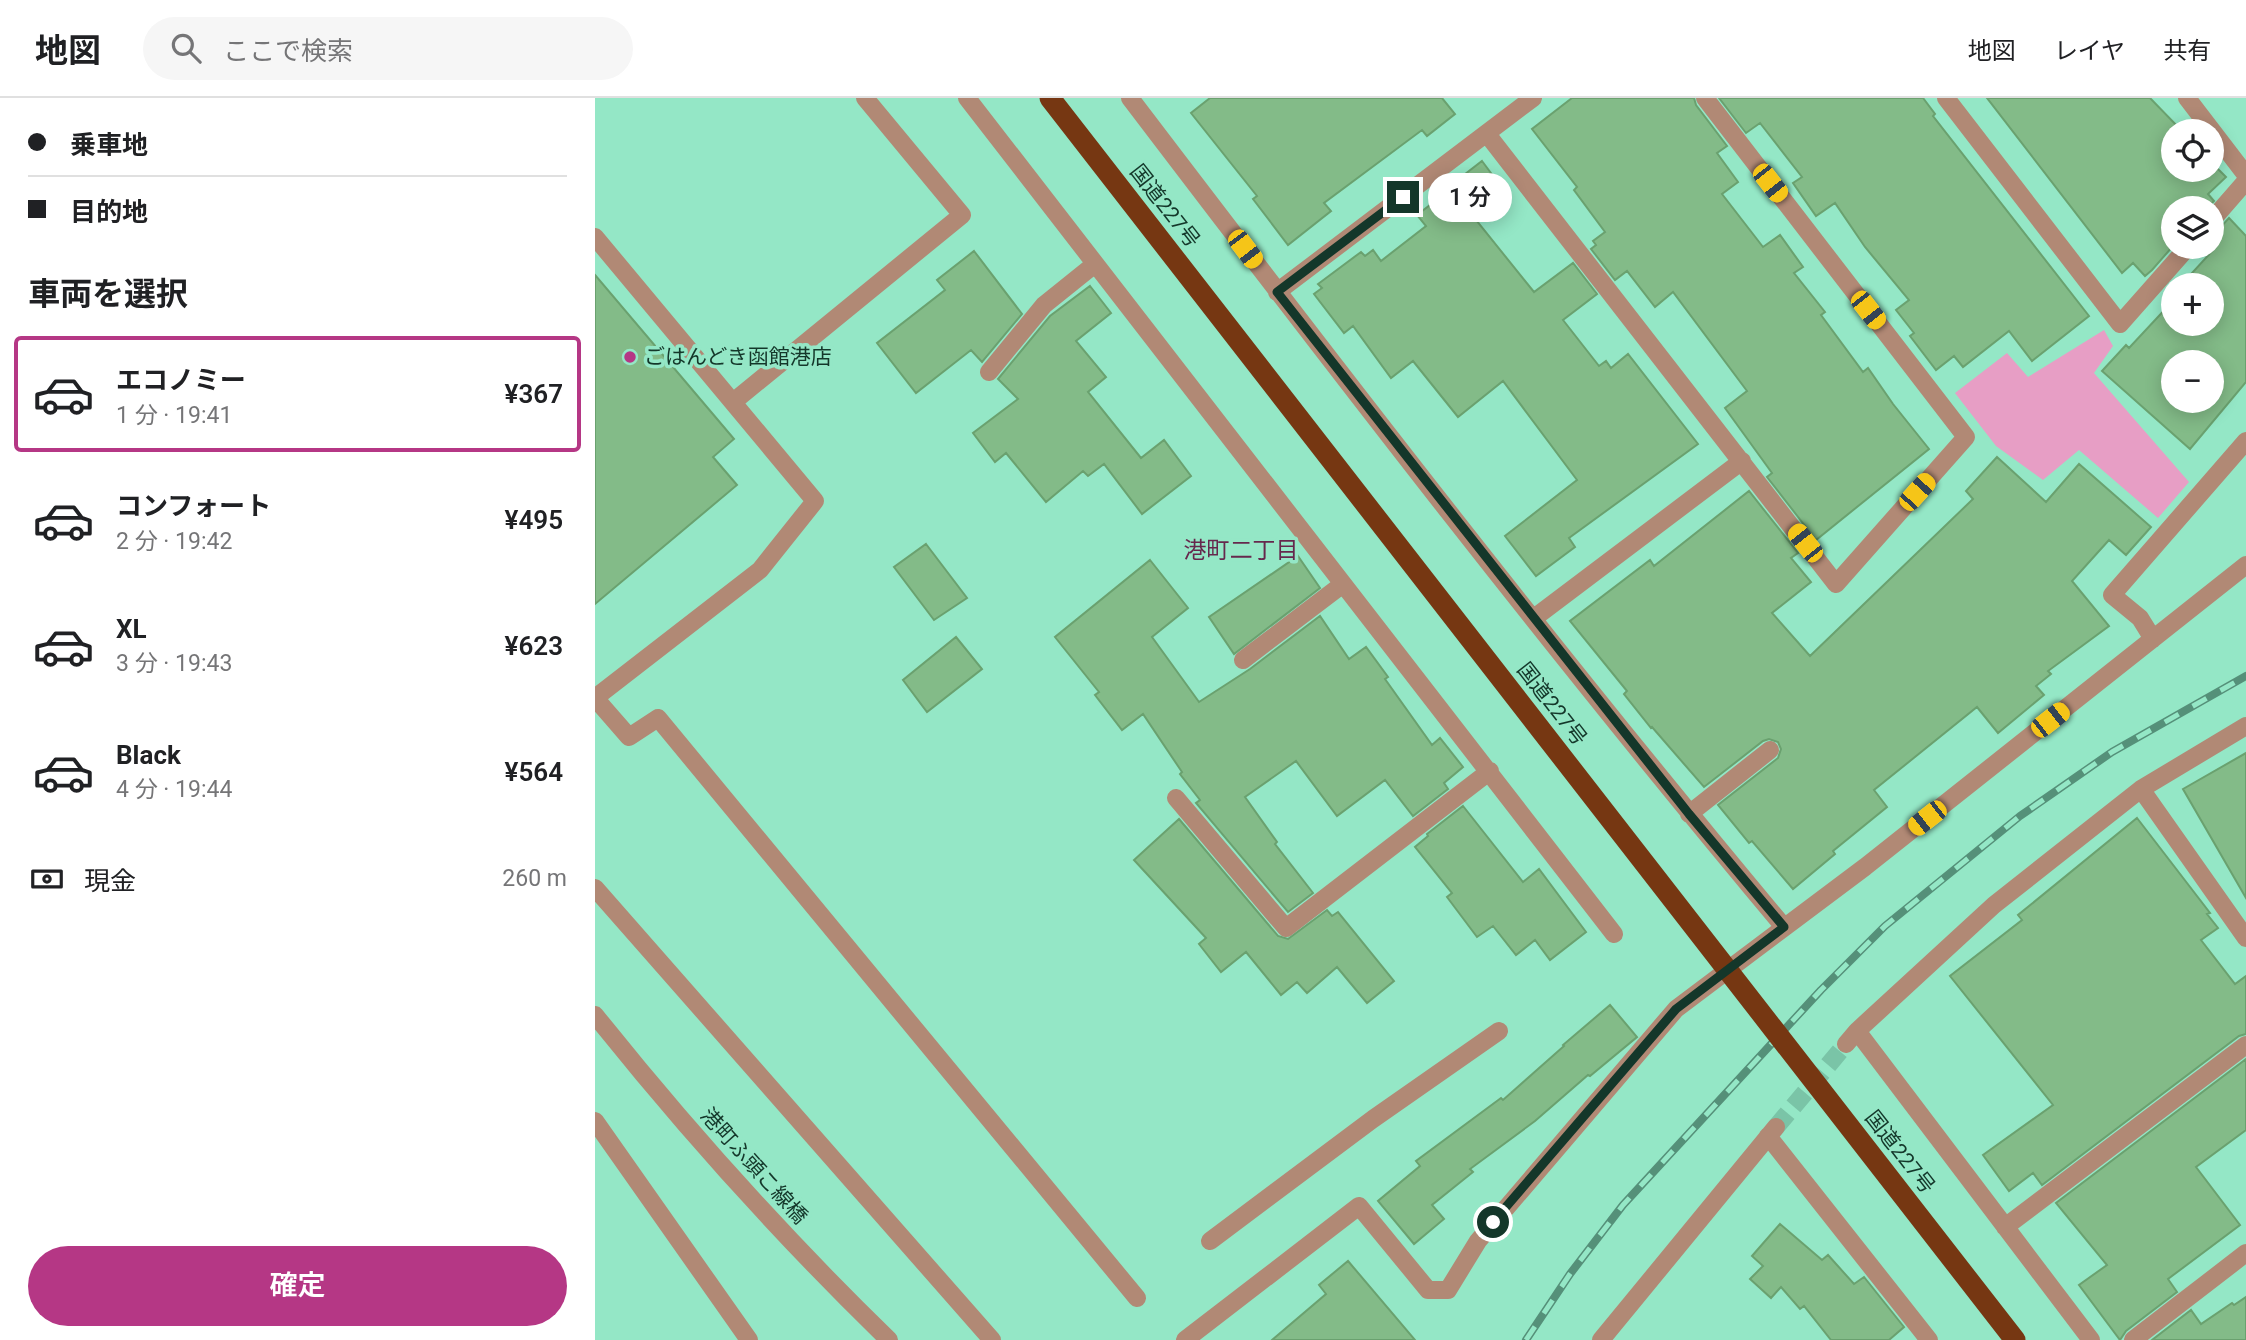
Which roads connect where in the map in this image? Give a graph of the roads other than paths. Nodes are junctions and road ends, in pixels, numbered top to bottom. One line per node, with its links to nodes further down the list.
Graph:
1 (865, 98): 18 (street)
2 (967, 98): 15 (street)
3 (1050, 98): 50 (highway, 国道227号, bridge)
4 (1131, 98): 16 (street)
5 (1533, 98): 9 (street)
6 (1705, 98): 20 (street)
7 (1946, 98): 14 (street)
8 (2187, 98): 10 (street)
9 (1487, 134): 16 (street); 20 (street)
10 (2246, 175)
11 (2246, 181): 12 (street)
12 (2224, 206)
13 (595, 237): 18 (street)
14 (2177, 259)
15 (1095, 264): 17 (street); 22 (street)
16 (1277, 292): 23 (street)
17 (989, 372)
18 (733, 402): 43 (street)
19 (2246, 441): 24 (street)
20 (1742, 461): 23 (street)
21 (2246, 565): 24 (street)
22 (1343, 584): 25 (street); 28 (street)
23 (1534, 618): 31 (street)
24 (2153, 639): 33 (street)
25 (1243, 660)
26 (2246, 726): 29 (street)
27 (1770, 750): 31 (street)
28 (1490, 771): 30 (street); 34 (street)
29 (2141, 789): 35 (street); 40 (street)
30 (1175, 798)
31 (1689, 814): 33 (street)
32 (595, 888): 46 (street)
33 (1784, 927): 47 (street)
34 (1614, 934)
35 (2246, 938)
36 (595, 1015): 45 (street, 港町ふ頭こ線橋)
37 (1499, 1031): 41 (street)
38 (2246, 1045): 40 (street)
39 (595, 1121): 44 (street)
40 (2004, 1227): 51 (street)
41 (1210, 1241)
42 (2246, 1253): 52 (street)
43 (1137, 1298)
44 (749, 1340)
45 (889, 1340)
46 (992, 1340)
47 (1185, 1340)
48 (1601, 1340): 49 (street)
49 (1929, 1340)
50 (2015, 1340)
51 (2091, 1340)
52 (2133, 1340)

